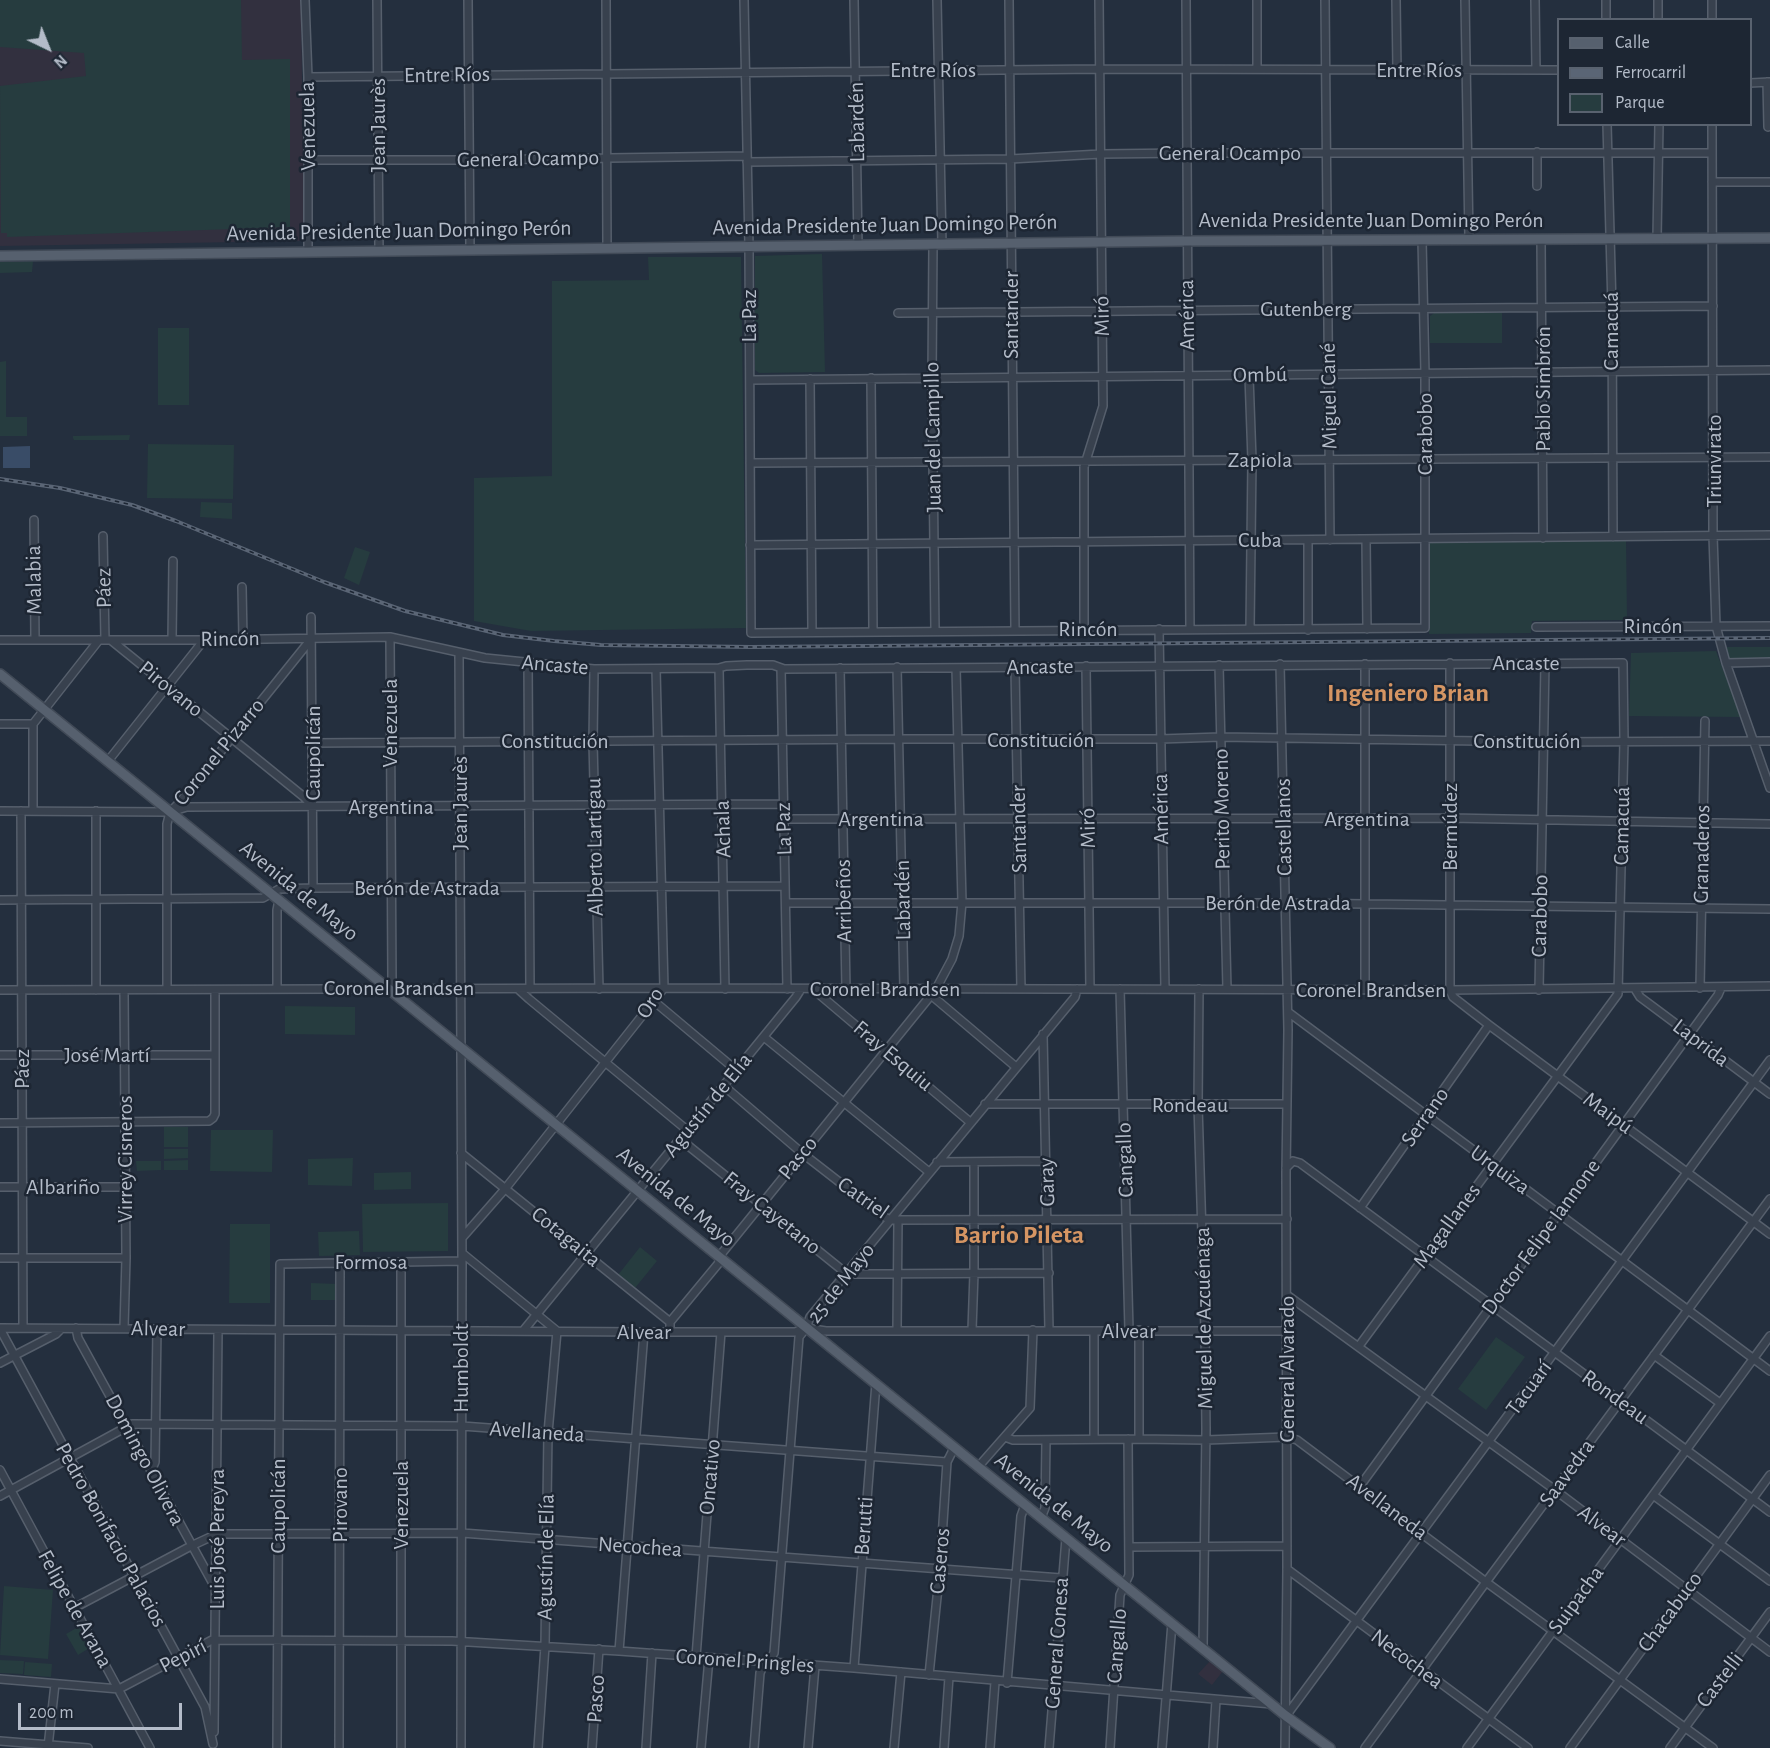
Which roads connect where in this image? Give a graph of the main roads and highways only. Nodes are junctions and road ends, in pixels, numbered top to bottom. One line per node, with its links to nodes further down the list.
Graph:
1 (1770, 238): 2 (main road, Avenida Presidente Juan Domingo Perón)
2 (0, 256)
3 (0, 675): 4 (main road, Avenida de Mayo)
4 (1329, 1748)

